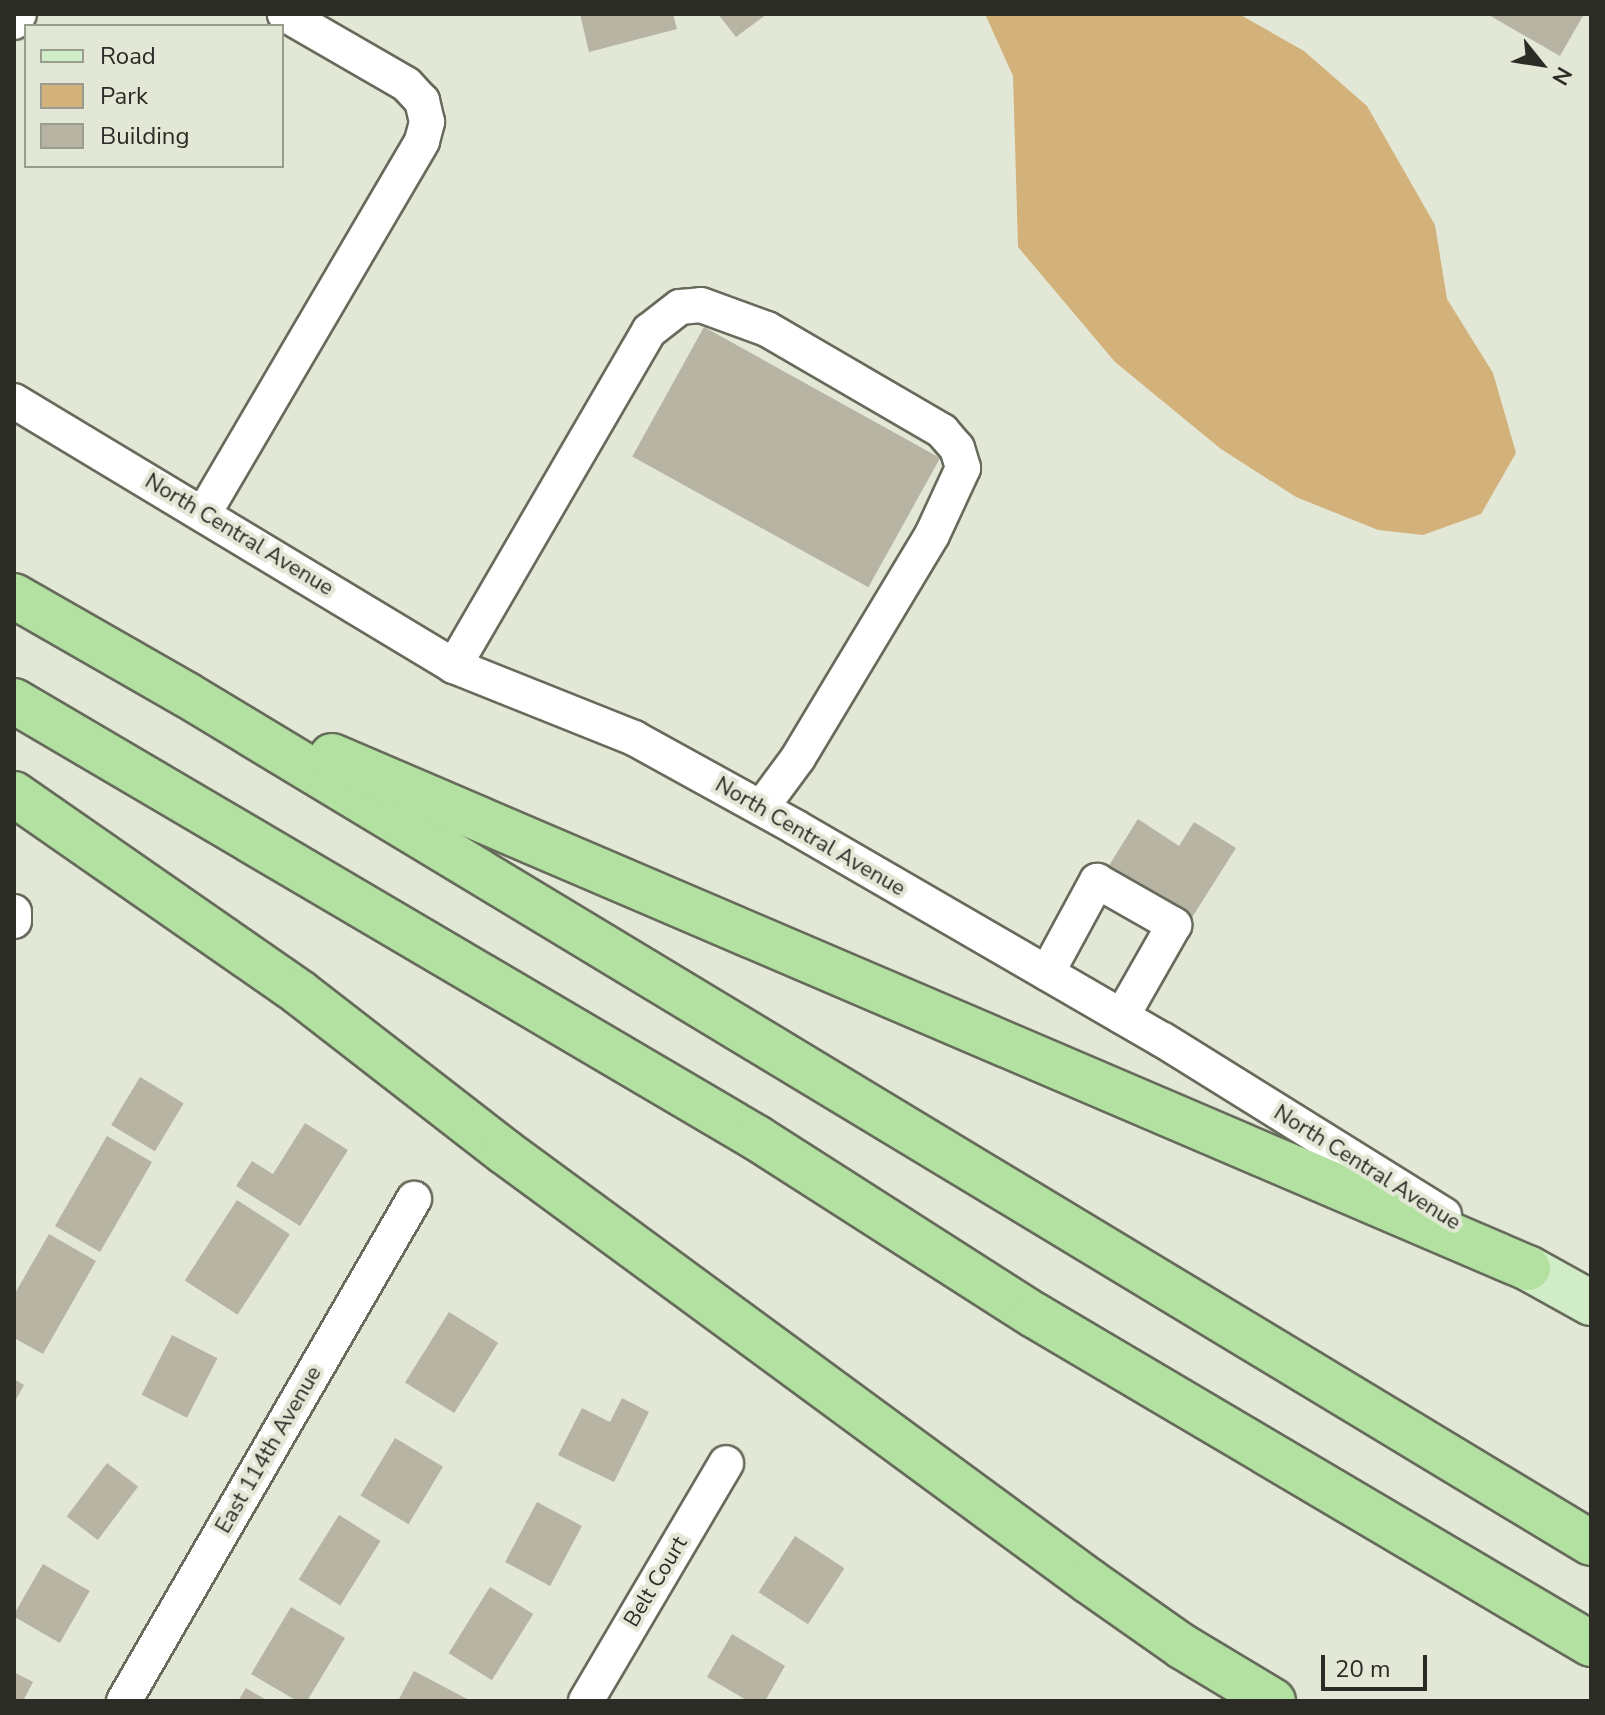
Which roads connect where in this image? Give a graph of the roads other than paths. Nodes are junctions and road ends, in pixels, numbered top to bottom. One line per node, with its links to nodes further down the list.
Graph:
1 (19, 14): 3 (street)
2 (285, 14): 5 (street)
3 (14, 22)
4 (14, 401): 5 (street, North Central Avenue)
5 (204, 513): 7 (street, North Central Avenue)
6 (14, 596): 8 (highway)
7 (454, 666): 11 (street, North Central Avenue); 11 (street)
8 (187, 695): 15 (highway); 18 (highway)
9 (14, 701): 19 (highway)
10 (14, 794): 22 (highway)
11 (761, 808): 12 (street, North Central Avenue)
12 (1047, 973): 13 (street, North Central Avenue); 13 (street)
13 (1122, 1016): 15 (street, North Central Avenue)
14 (414, 1199): 20 (street, East 114th Avenue)
15 (1528, 1268): 16 (main road, North Central Avenue)
16 (1591, 1303)
17 (726, 1463): 21 (street, Belt Court)
18 (1591, 1543)
19 (1591, 1644)
20 (124, 1701)
21 (586, 1701)
22 (1273, 1701)

